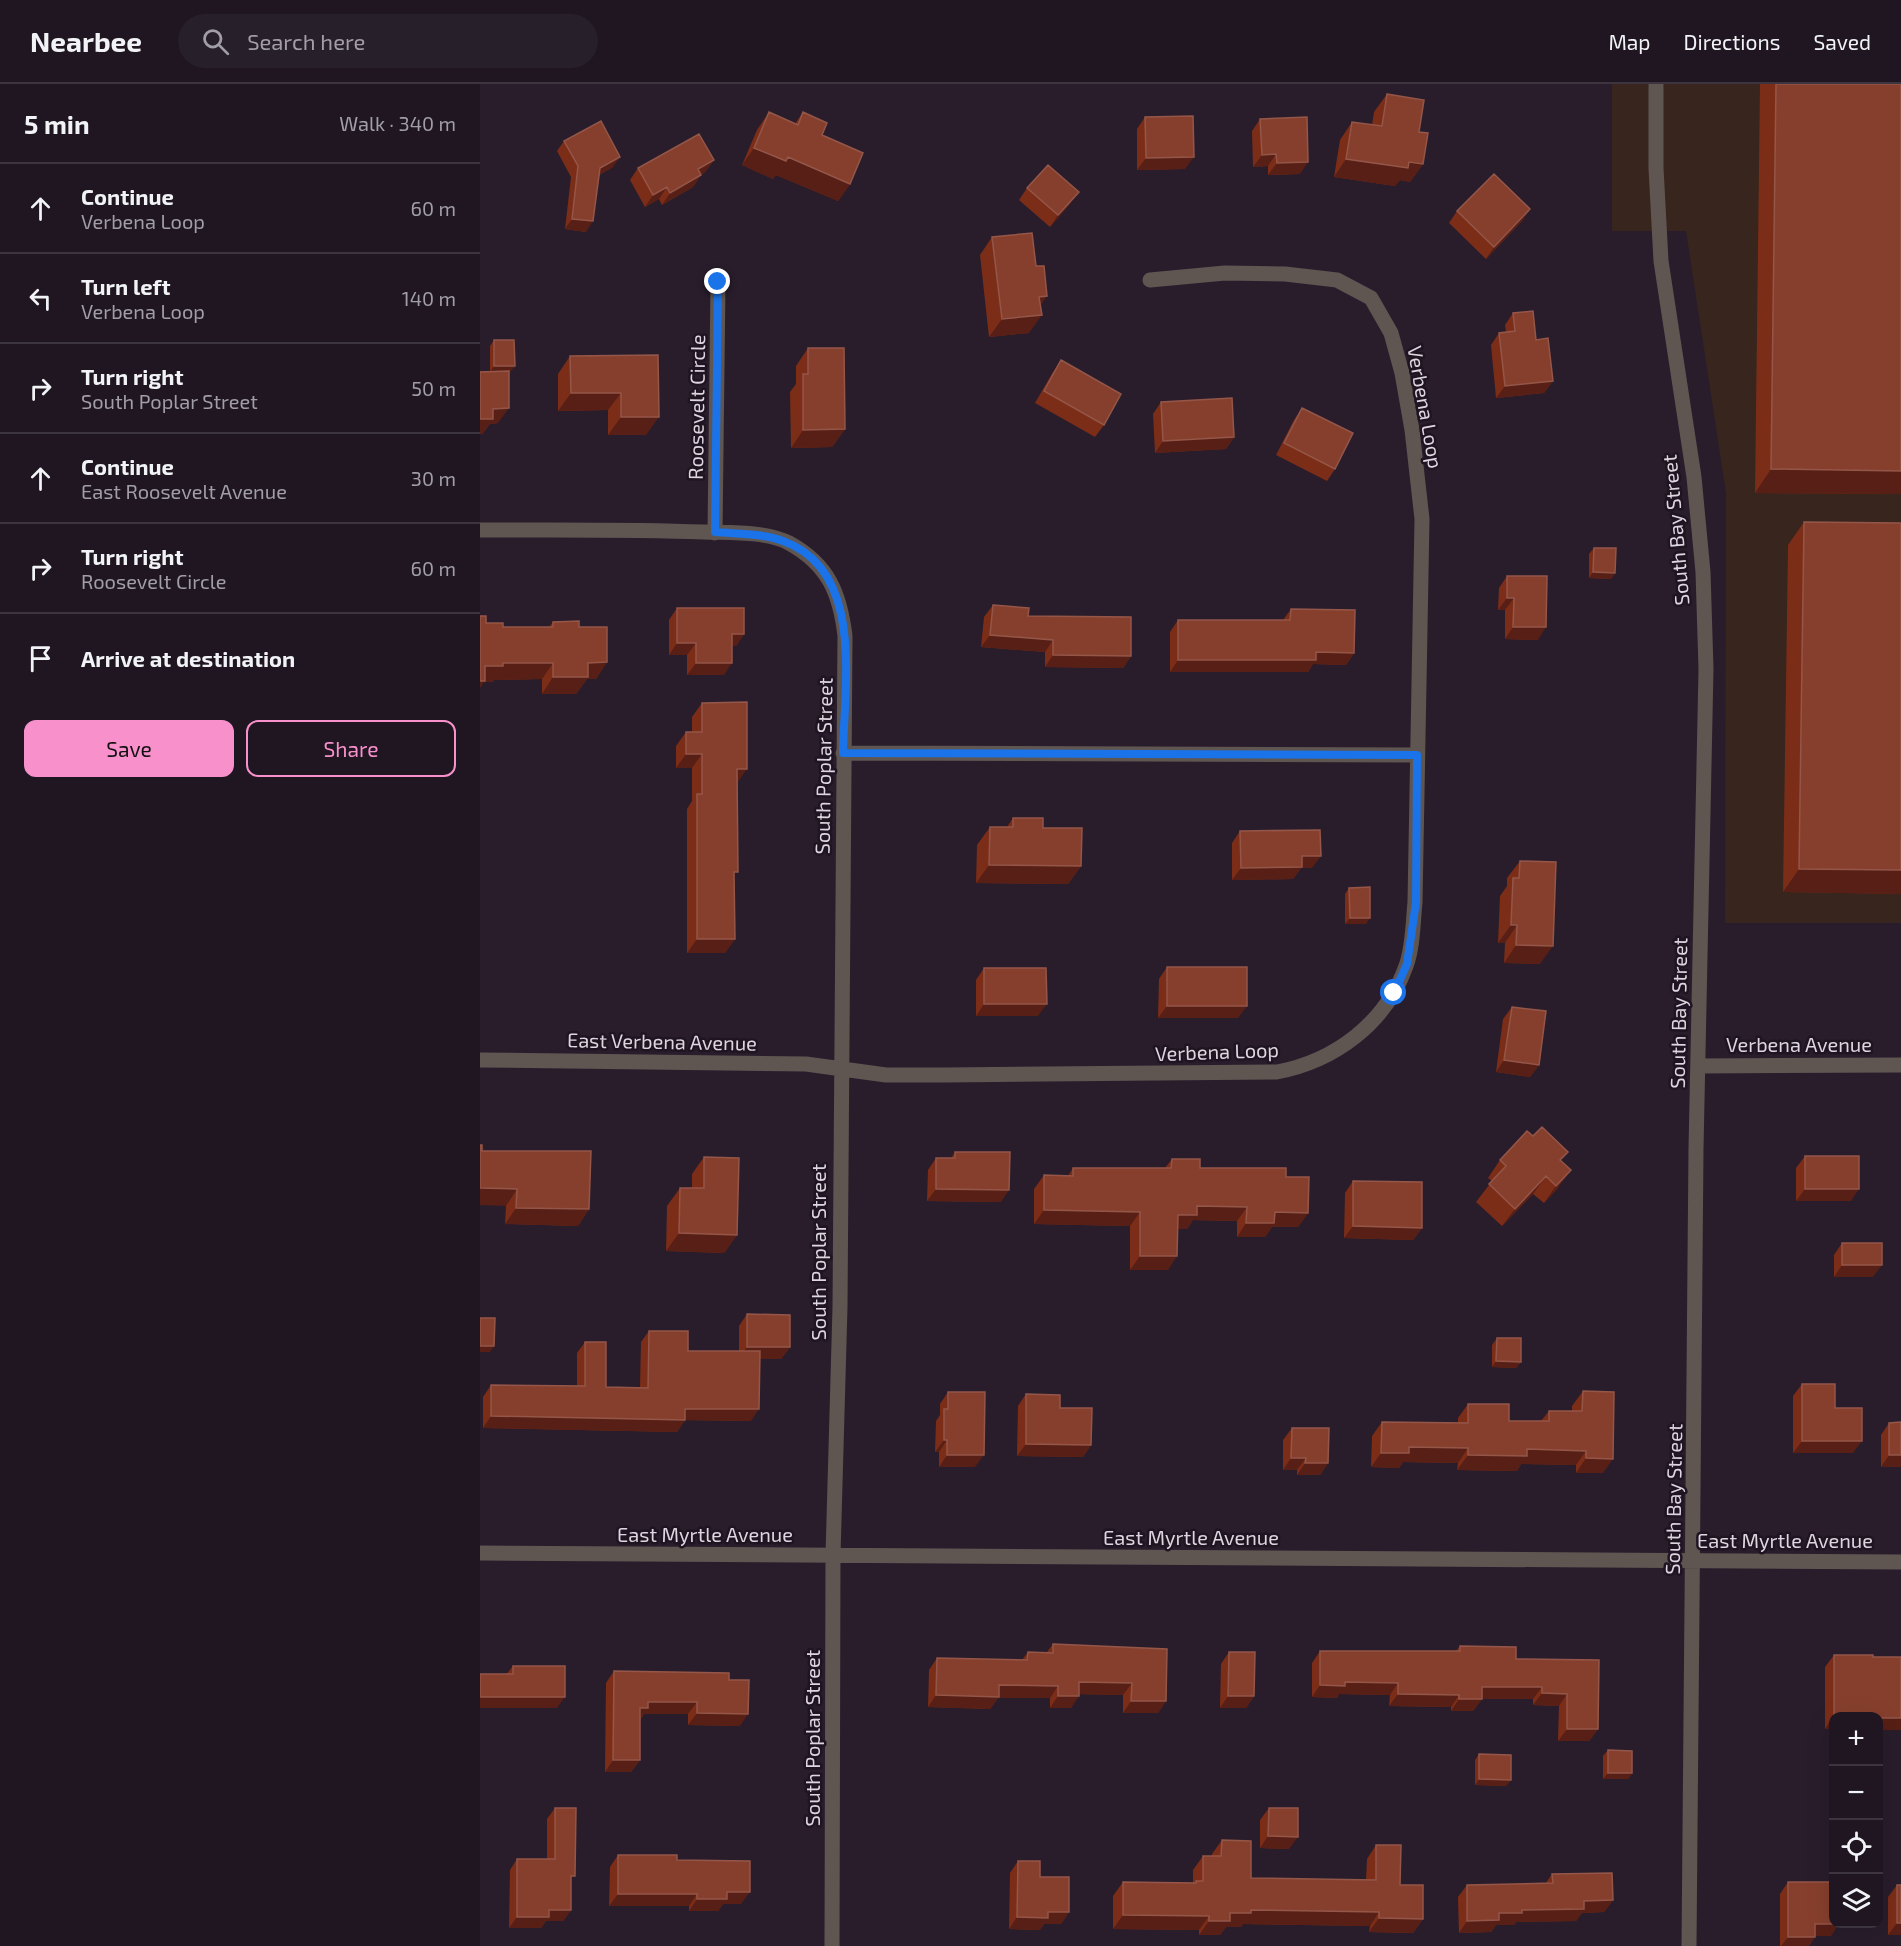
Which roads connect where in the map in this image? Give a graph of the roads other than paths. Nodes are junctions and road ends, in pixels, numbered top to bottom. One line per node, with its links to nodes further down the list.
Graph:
1 (1656, 84): 10 (street, South Bay Street)
2 (1150, 280): 7 (street, Verbena Loop)
3 (718, 282): 5 (street, Roosevelt Circle)
4 (480, 530): 5 (street)
5 (715, 532): 6 (street, South Poplar Street)
6 (843, 753): 7 (street); 11 (street, South Poplar Street)
7 (1417, 755): 11 (street, Verbena Loop)
8 (480, 1060): 11 (street, East Verbena Avenue)
9 (1901, 1065): 10 (street, Verbena Avenue)
10 (1698, 1066): 14 (street, South Bay Street)
11 (843, 1071): 13 (street, South Poplar Street)
12 (480, 1553): 13 (street, East Myrtle Avenue)
13 (833, 1555): 14 (street, East Myrtle Avenue); 16 (street, South Poplar Street)
14 (1693, 1561): 15 (street, East Myrtle Avenue); 17 (street, South Bay Street)
15 (1901, 1562)
16 (832, 1946)
17 (1689, 1946)

